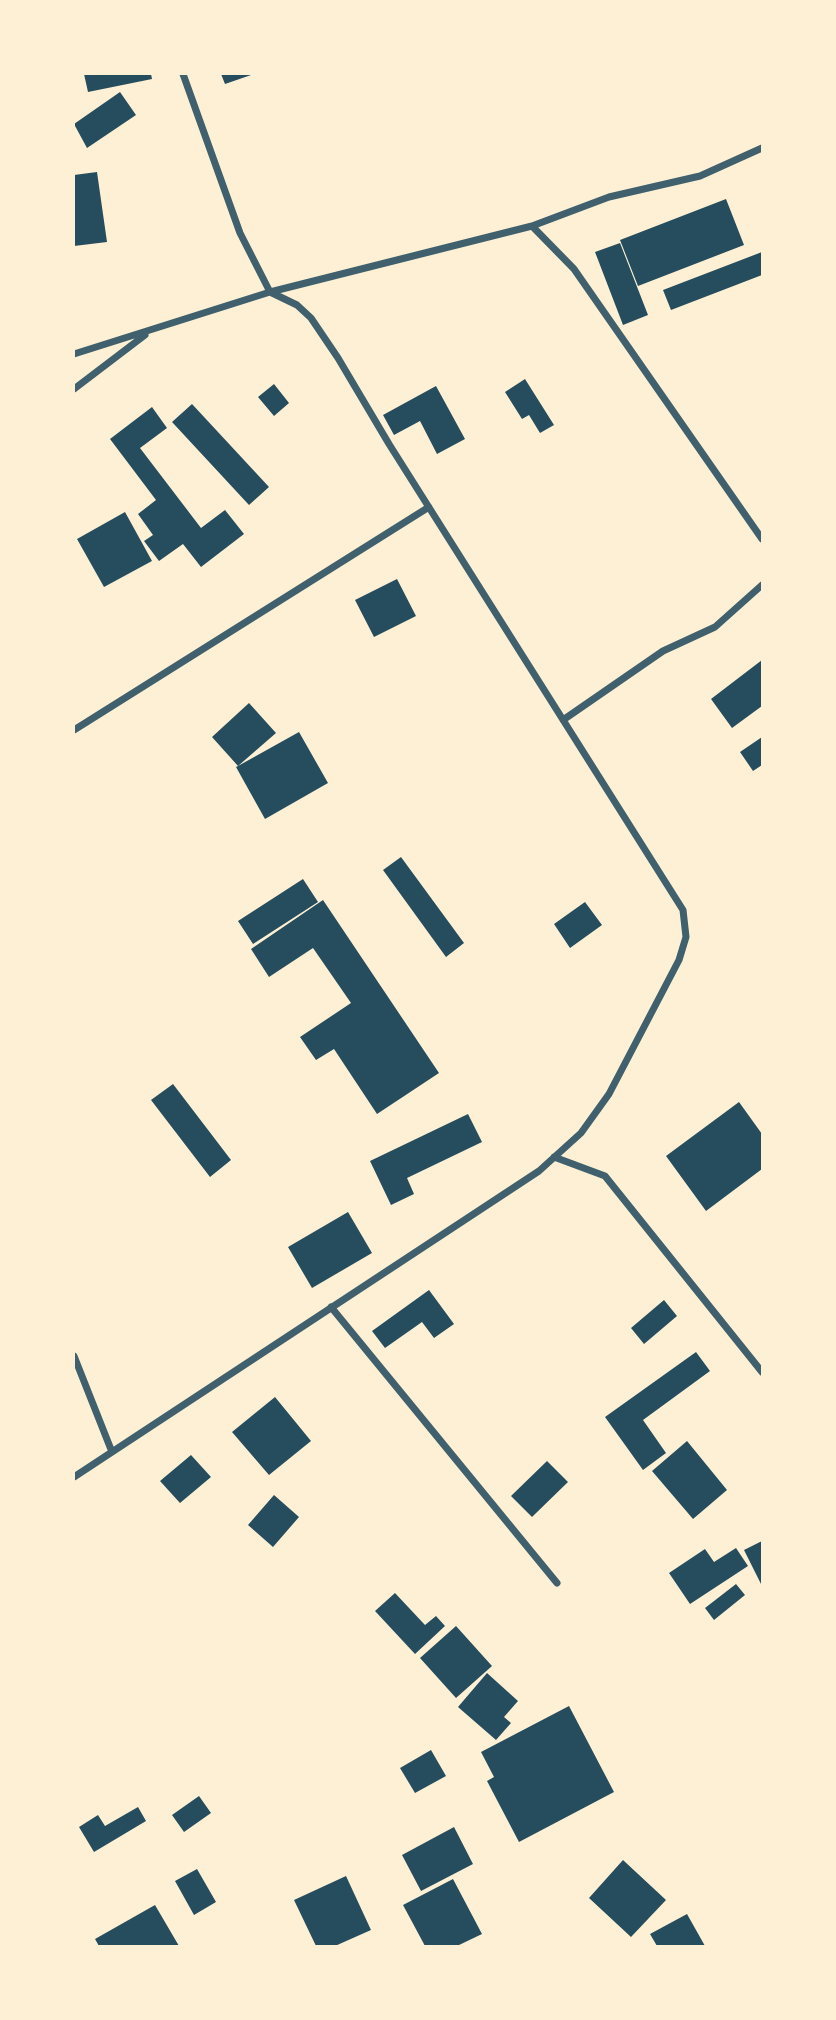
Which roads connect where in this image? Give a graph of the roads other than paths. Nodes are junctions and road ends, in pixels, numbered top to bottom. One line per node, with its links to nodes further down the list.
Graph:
1 (183, 74): 4 (street)
2 (762, 148): 3 (street)
3 (532, 226): 4 (street); 9 (street)
4 (270, 292): 5 (street); 8 (street)
5 (151, 330): 6 (street); 7 (street)
6 (74, 355)
7 (74, 389)
8 (429, 507): 11 (street); 12 (street)
9 (762, 539)
10 (762, 585): 11 (street)
11 (563, 720): 13 (street)
12 (74, 730)
13 (554, 1157): 14 (street); 16 (street)
14 (331, 1307): 17 (street); 19 (street)
15 (74, 1356): 17 (street)
16 (762, 1372)
17 (112, 1452): 18 (street)
18 (74, 1477)
19 (557, 1583)

